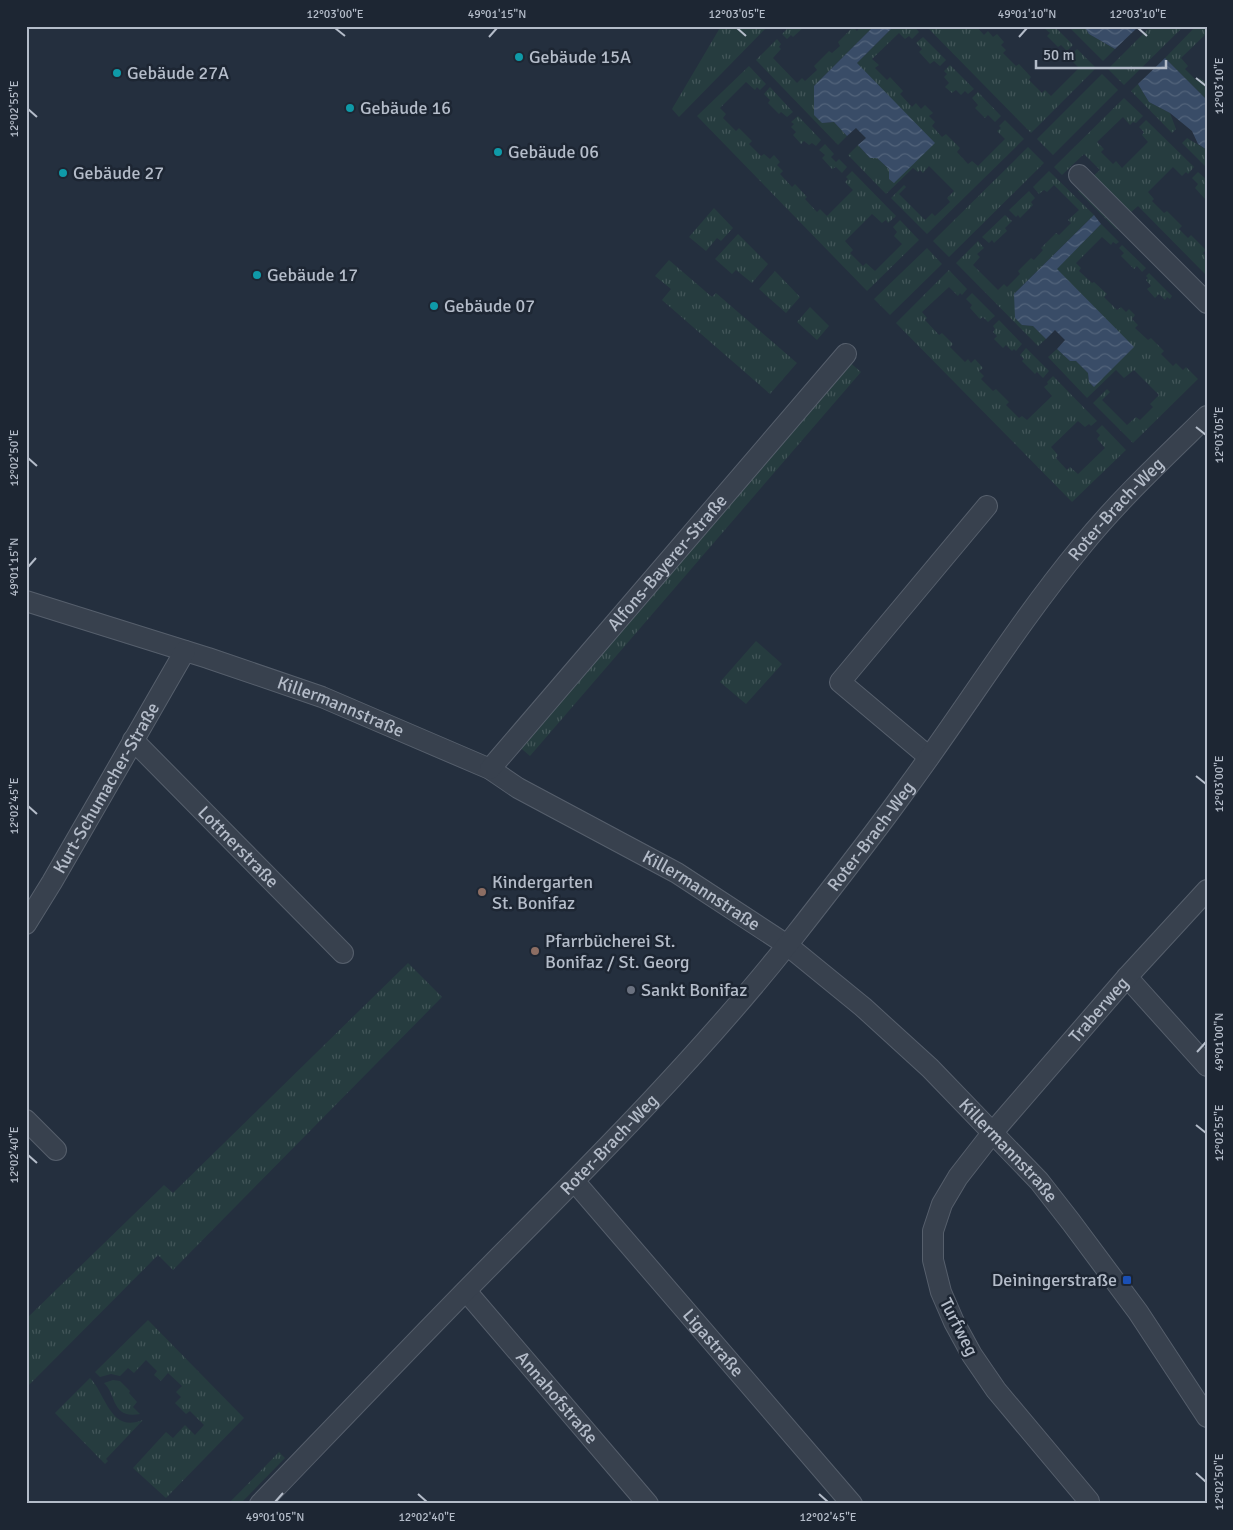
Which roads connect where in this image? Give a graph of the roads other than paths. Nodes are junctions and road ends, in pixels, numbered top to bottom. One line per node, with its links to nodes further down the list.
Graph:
1 (1079, 175): 2 (street)
2 (1207, 303)
3 (846, 354): 10 (street, Alfons-Bayerer-Straße)
4 (1207, 416): 9 (street, Roter-Brach-Weg)
5 (987, 506): 9 (street)
6 (26, 601): 7 (street, Killermannstraße)
7 (185, 651): 8 (street, Kurt-Schumacher-Straße); 10 (street, Killermannstraße)
8 (133, 740): 12 (street, Kurt-Schumacher-Straße); 14 (street, Lottnerstraße)
9 (928, 757): 13 (street, Roter-Brach-Weg)
10 (490, 769): 13 (street, Killermannstraße)
11 (1207, 890): 15 (street, Traberweg)
12 (26, 924)
13 (787, 945): 18 (street, Killermannstraße); 20 (street, Roter-Brach-Weg)
14 (343, 953)
15 (1127, 977): 16 (street); 18 (street, Traberweg)
16 (1207, 1066)
17 (26, 1120): 19 (street)
18 (993, 1132): 22 (street, Killermannstraße); 23 (street, Turfweg)
19 (56, 1150)
20 (575, 1182): 21 (street, Roter-Brach-Weg); 26 (street, Ligastraße)
21 (466, 1291): 24 (street, Roter-Brach-Weg); 25 (street, Annahofstraße)
22 (1207, 1417)
23 (1089, 1501)
24 (260, 1504)
25 (648, 1504)
26 (852, 1504)

